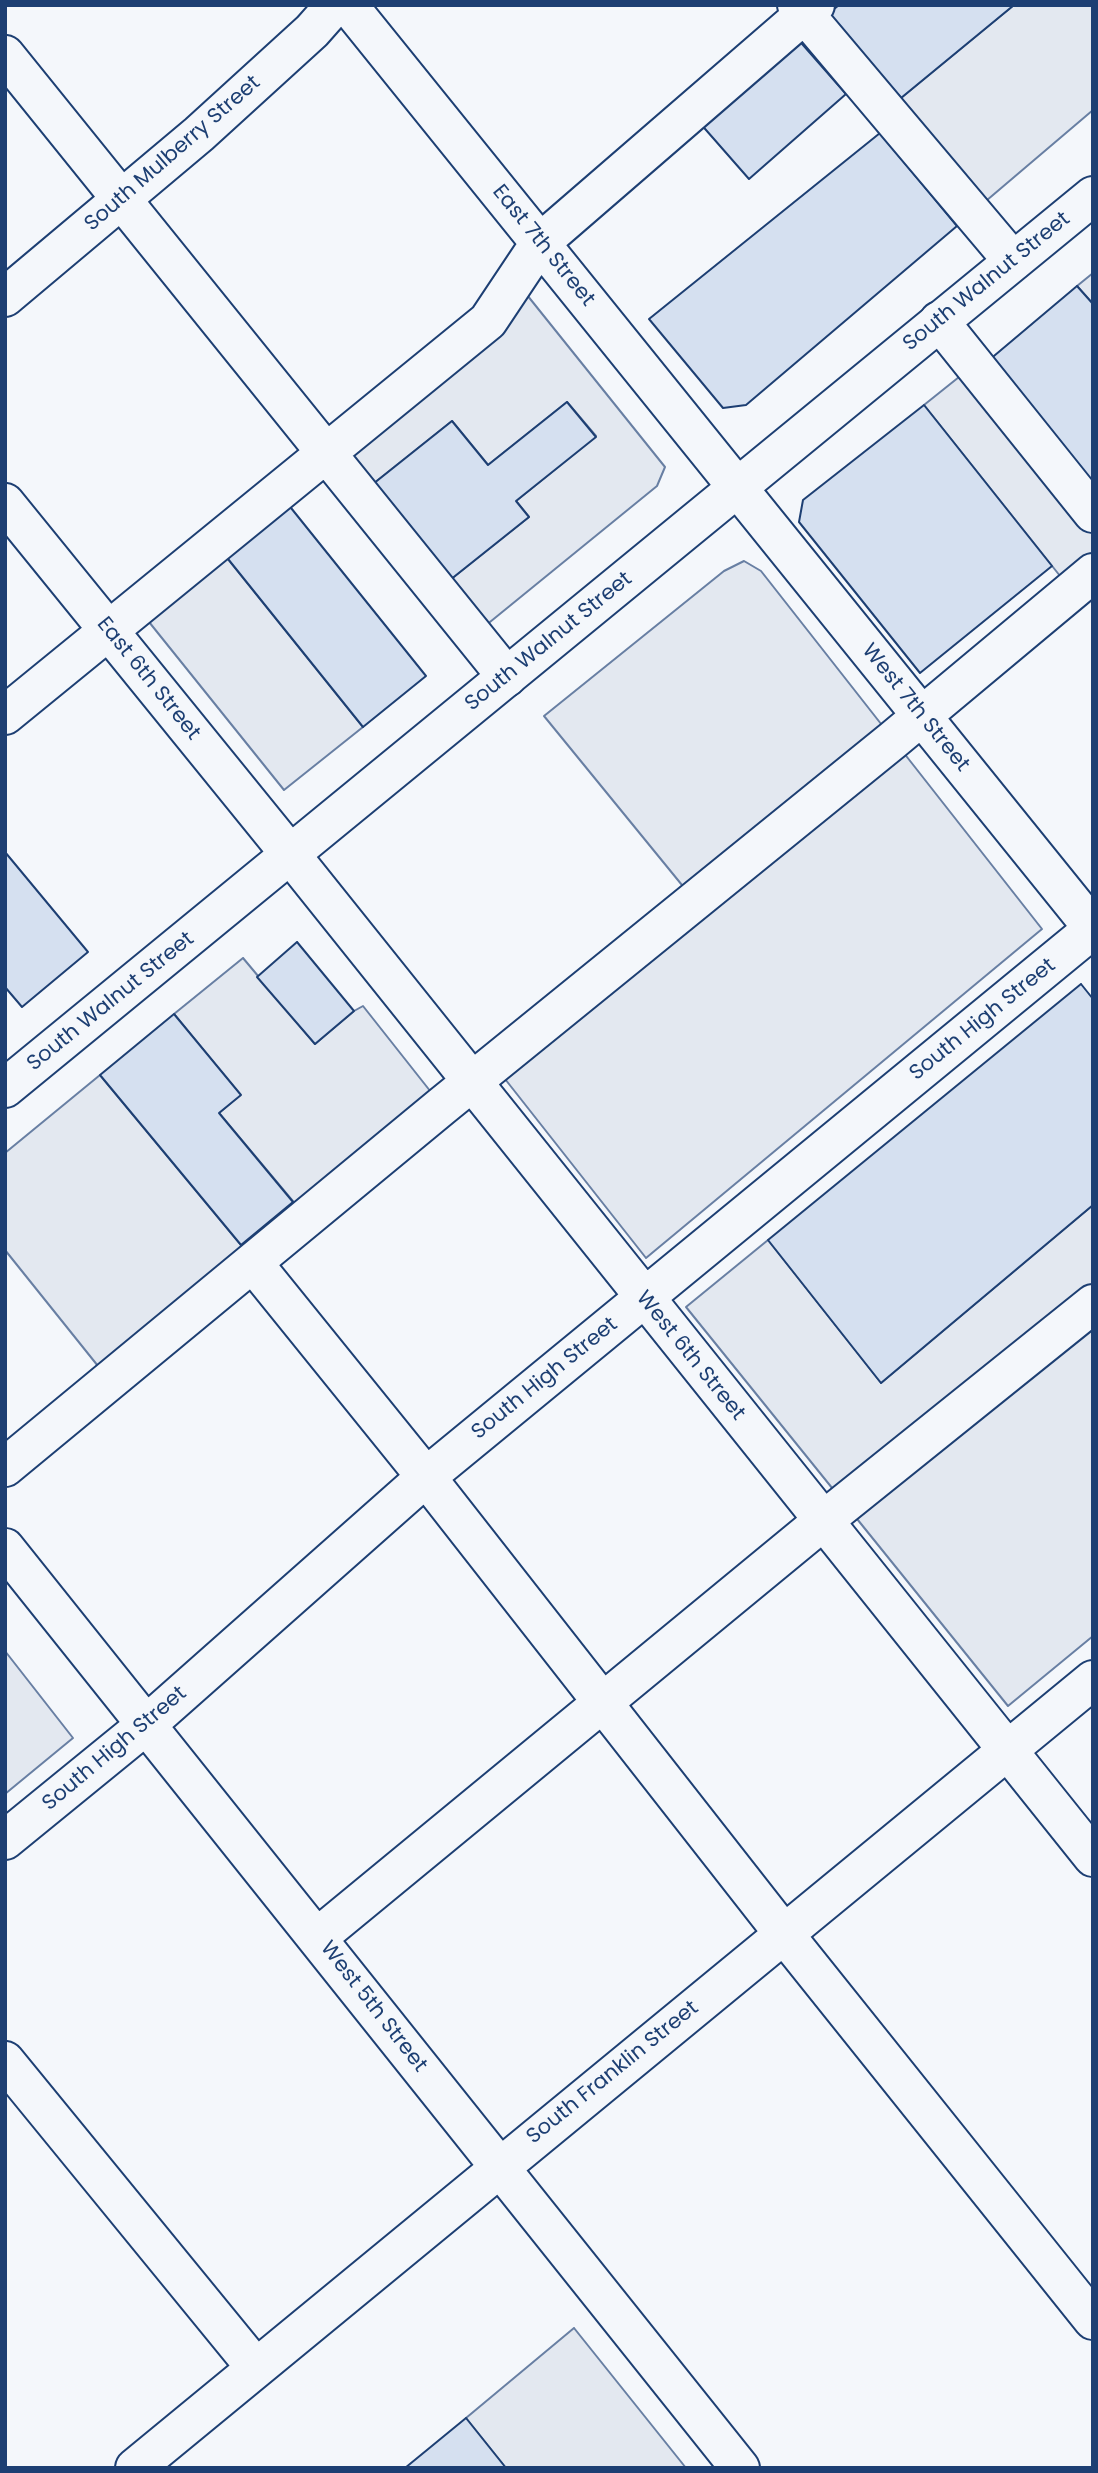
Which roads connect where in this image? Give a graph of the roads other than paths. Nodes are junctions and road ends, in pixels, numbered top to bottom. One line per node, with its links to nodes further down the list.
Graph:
1 (335, 5): 6 (street, South Mulberry Street)
2 (348, 5): 7 (street, East 7th Street)
3 (805, 8): 7 (street); 8 (street)
4 (5, 55): 6 (street)
5 (1093, 196): 8 (street, South Walnut Street)
6 (122, 198): 9 (street, South Mulberry Street); 11 (street)
7 (540, 243): 11 (street); 12 (street, East 7th Street)
8 (1013, 261): 10 (street, South Walnut Street)
9 (5, 296)
10 (939, 321): 12 (street, South Walnut Street); 14 (street)
11 (327, 452): 16 (street); 17 (street)
12 (737, 487): 17 (street, South Walnut Street); 19 (street, West 7th Street)
13 (5, 503): 16 (street, East 6th Street)
14 (1093, 513)
15 (1093, 573): 19 (street)
16 (108, 630): 18 (street); 20 (street, East 6th Street)
17 (507, 677): 20 (street, South Walnut Street)
18 (5, 715)
19 (922, 716): 21 (street, West 7th Street); 22 (street)
20 (290, 854): 22 (street, West 6th Street); 23 (street, South Walnut Street)
21 (1093, 929): 25 (street, South High Street)
22 (472, 1082): 24 (street); 25 (street, West 6th Street)
23 (5, 1088)
24 (253, 1263): 27 (street); 28 (street)
25 (644, 1298): 28 (street, South High Street); 29 (street, West 6th Street)
26 (1093, 1304): 29 (street)
27 (5, 1467)
28 (426, 1477): 32 (street); 33 (street, South High Street)
29 (823, 1521): 32 (street); 34 (street, West 6th Street)
30 (5, 1548): 33 (street, West 5th Street)
31 (1093, 1680): 34 (street, South Franklin Street)
32 (603, 1703): 37 (street); 38 (street)
33 (146, 1725): 35 (street, South High Street); 38 (street, West 5th Street)
34 (1008, 1751): 36 (street, West 6th Street); 37 (street, South Franklin Street)
35 (5, 1840)
36 (1093, 1857)
37 (784, 1934): 40 (street, South Franklin Street); 41 (street)
38 (318, 1937): 40 (street, West 5th Street)
39 (5, 2061): 42 (street)
40 (500, 2166): 42 (street, South Franklin Street); 44 (street, West 5th Street)
41 (1093, 2320)
42 (256, 2368): 43 (street, South Franklin Street)
43 (135, 2468)
44 (740, 2468)

